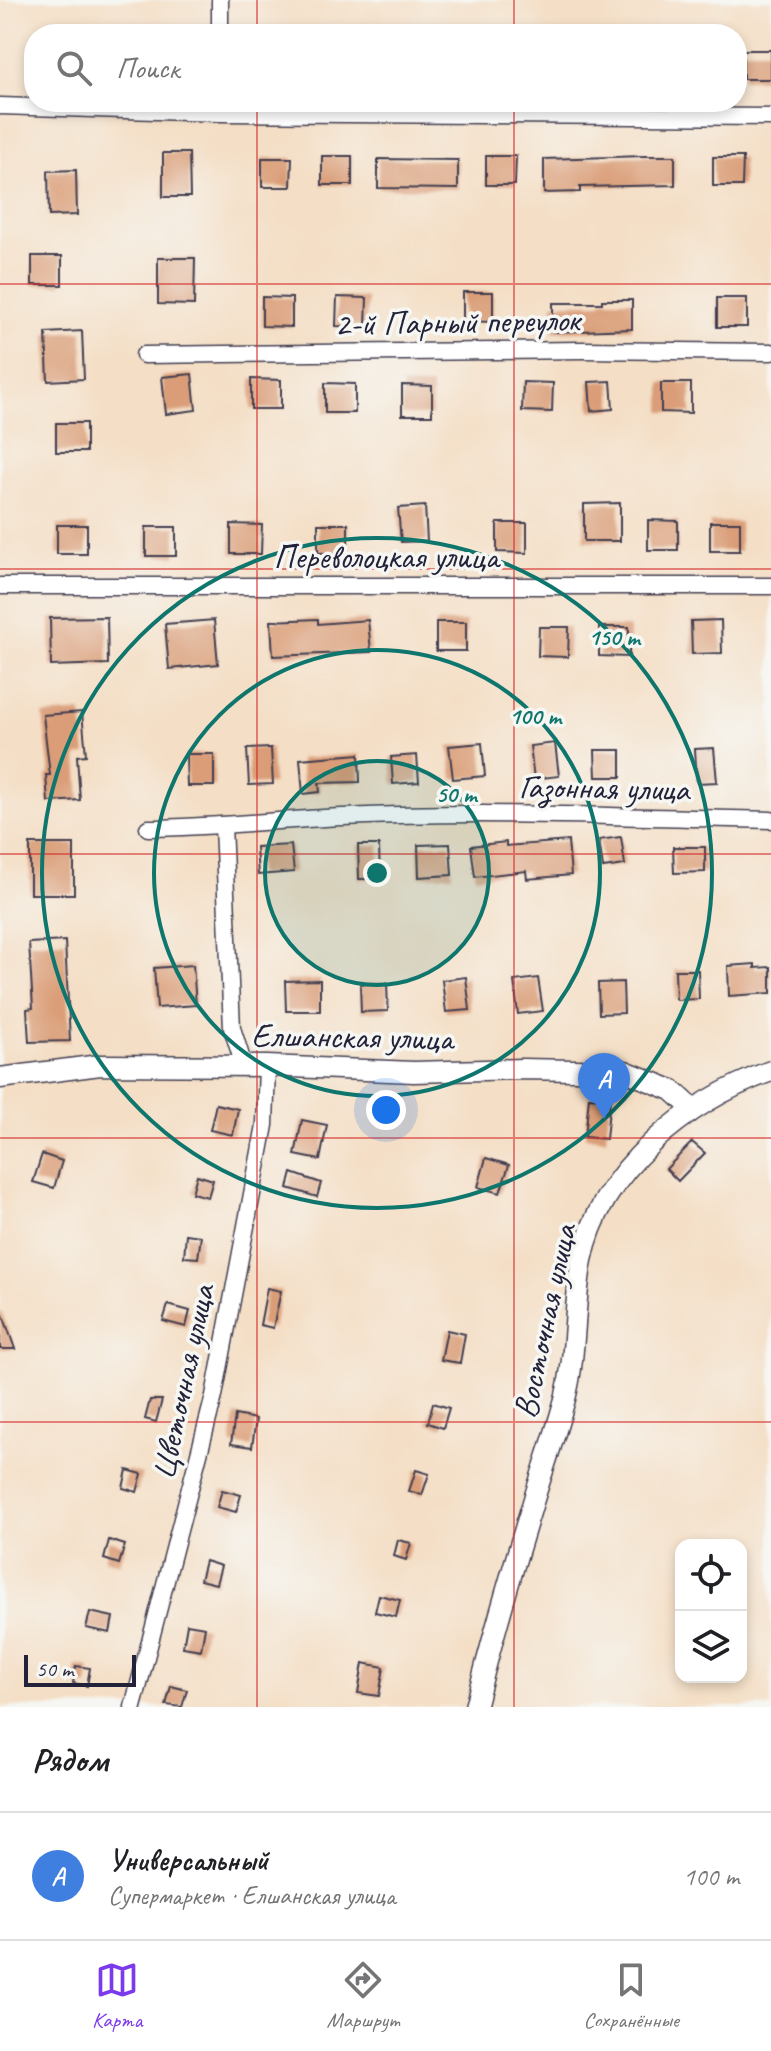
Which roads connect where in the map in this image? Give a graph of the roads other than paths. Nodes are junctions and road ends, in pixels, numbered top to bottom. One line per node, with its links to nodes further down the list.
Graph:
1 (220, 0): 2 (street)
2 (220, 24)
3 (0, 106): 4 (street)
4 (24, 106)
5 (464, 112): 6 (street)
6 (771, 117)
7 (771, 352): 8 (street, 2-й Парный переулок)
8 (144, 355)
9 (0, 586): 10 (street, Переволоцкая улица)
10 (771, 586)
11 (771, 820): 12 (street, Газонная улица)
12 (223, 826): 13 (street, Газонная улица); 14 (street)
13 (148, 828)
14 (244, 1066): 15 (street, Елшанская улица); 17 (street, Елшанская улица)
15 (267, 1066): 18 (street, Елшанская улица); 19 (street, Цветочная улица)
16 (771, 1071): 18 (street, Восточная улица)
17 (0, 1078)
18 (693, 1109): 20 (street, Восточная улица)
19 (133, 1707)
20 (475, 1707)

